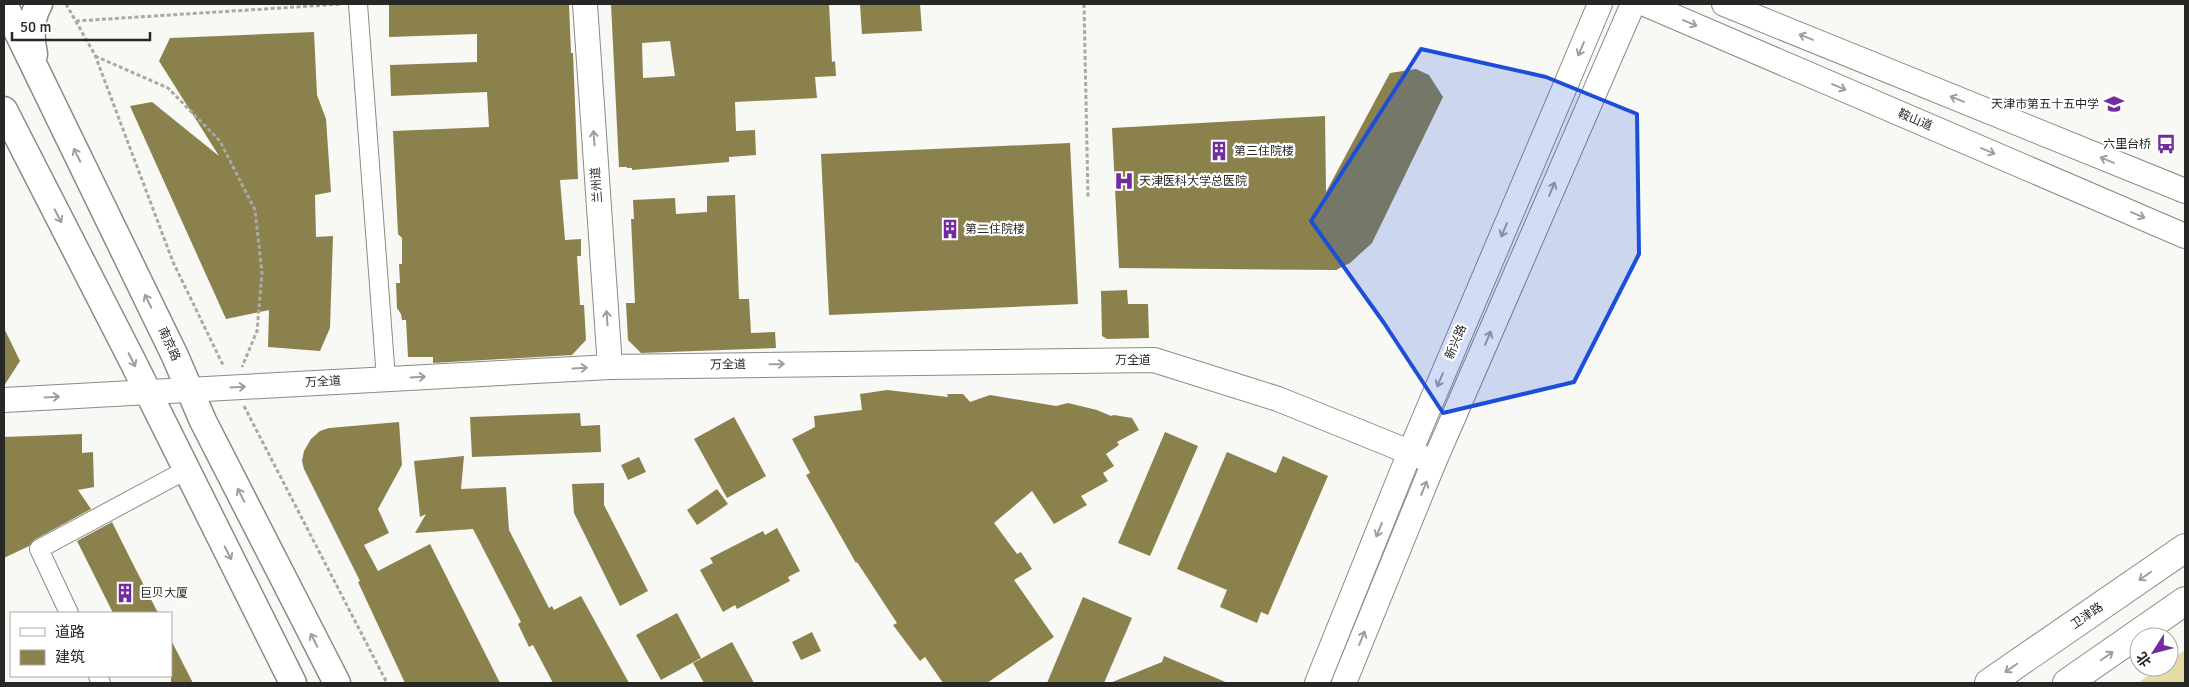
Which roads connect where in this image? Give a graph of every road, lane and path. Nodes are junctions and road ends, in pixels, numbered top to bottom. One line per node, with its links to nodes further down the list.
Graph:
1 (4, 4): 14 (main road, 南京路)
2 (39, 4): 14 (main road)
3 (66, 4): 12 (path)
4 (349, 4): 12 (path)
5 (358, 4): 20 (street)
6 (585, 4): 19 (main road, 兰州道, one-way to 6)
7 (1084, 4): 17 (path)
8 (1600, 4): 25 (main road, 新兴路, one-way to 25)
9 (1633, 4): 26 (main road, one-way to 9)
10 (1645, 4): 18 (main road, 鞍山道, one-way to 18)
11 (1724, 4): 16 (main road, one-way to 11)
12 (76, 21): 13 (path)
13 (95, 56): 21 (path); 21 (path)
14 (40, 76): 22 (main road, 南京路, one-way to 14)
15 (4, 110): 23 (main road, one-way to 23)
16 (2185, 191)
17 (1088, 197)
18 (2185, 236)
19 (610, 367): 20 (main road, 万全道, one-way to 19); 25 (main road, 万全道, one-way to 25)
20 (386, 379): 21 (main road, 万全道, one-way to 20)
21 (234, 387): 22 (main road, 万全道); 35 (path)
22 (189, 390): 23 (main road, 万全道); 34 (main road, 南京路, one-way to 22)
23 (148, 392): 24 (main road, 万全道, one-way to 23); 27 (main road)
24 (4, 400)
25 (1410, 452): 26 (main road, 万全道); 36 (main road, 新兴路, one-way to 36)
26 (1434, 462): 37 (main road, one-way to 26)
27 (186, 470): 30 (street); 33 (main road, one-way to 33)
28 (2185, 548): 38 (highway, 卫津路, one-way to 38)
29 (2185, 601): 32 (highway)
30 (69, 612)
31 (2185, 613): 32 (highway)
32 (2151, 625): 39 (highway, one-way to 32)
33 (293, 683)
34 (337, 683)
35 (387, 683)
36 (1317, 683)
37 (1344, 683)
38 (1990, 683)
39 (2067, 683)

